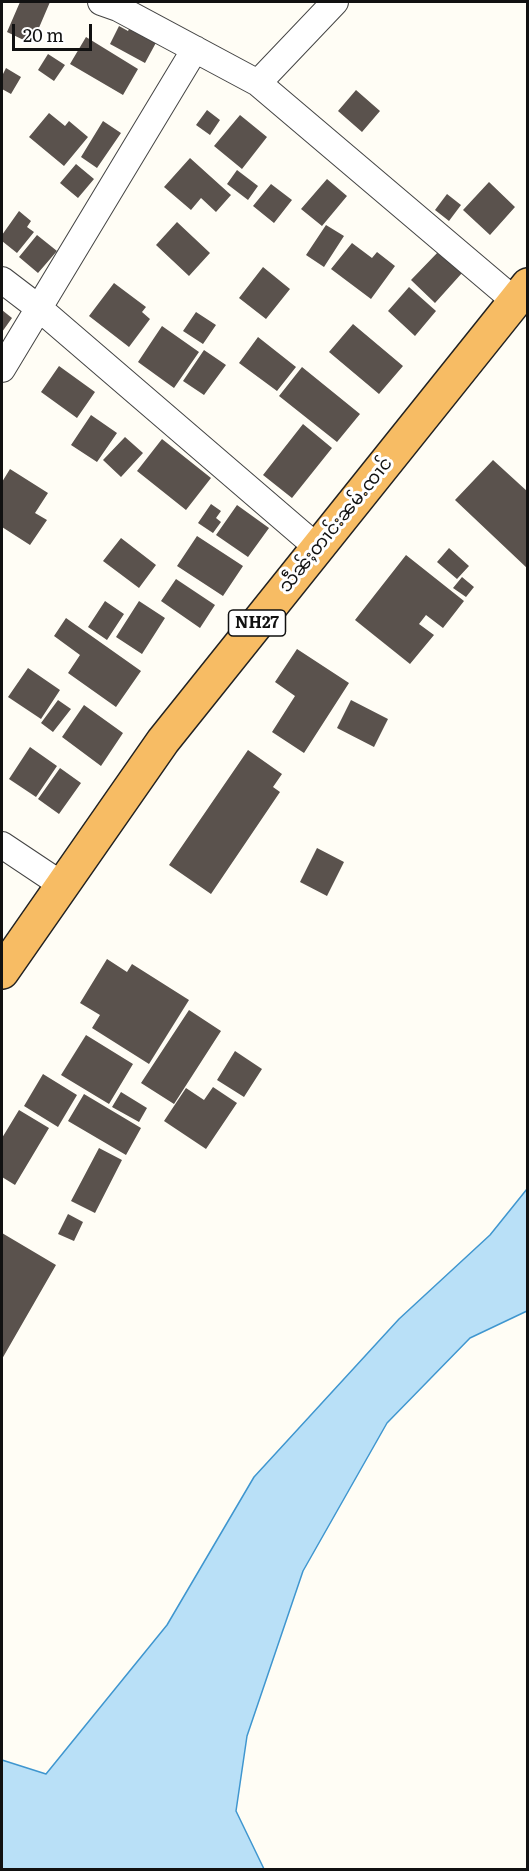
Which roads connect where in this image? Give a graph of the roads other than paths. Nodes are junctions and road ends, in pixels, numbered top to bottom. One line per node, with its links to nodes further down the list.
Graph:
1 (101, 2): 3 (street)
2 (335, 2): 4 (street)
3 (195, 49): 4 (street); 7 (street)
4 (258, 83): 6 (street)
5 (2, 280): 7 (street)
6 (521, 293): 9 (highway, သဵၼ်ႈတၢင်းၼမ်ႉၸၢင် / NH27)
7 (40, 309): 8 (street); 9 (street)
8 (2, 369)
9 (318, 548): 11 (highway, သဵၼ်ႈတၢင်းၼမ်ႉၸၢင် / NH27)
10 (2, 844): 11 (street)
11 (62, 885): 12 (highway, သဵၼ်ႈတၢင်းၼမ်ႉၸၢင် / NH27)
12 (2, 972)

